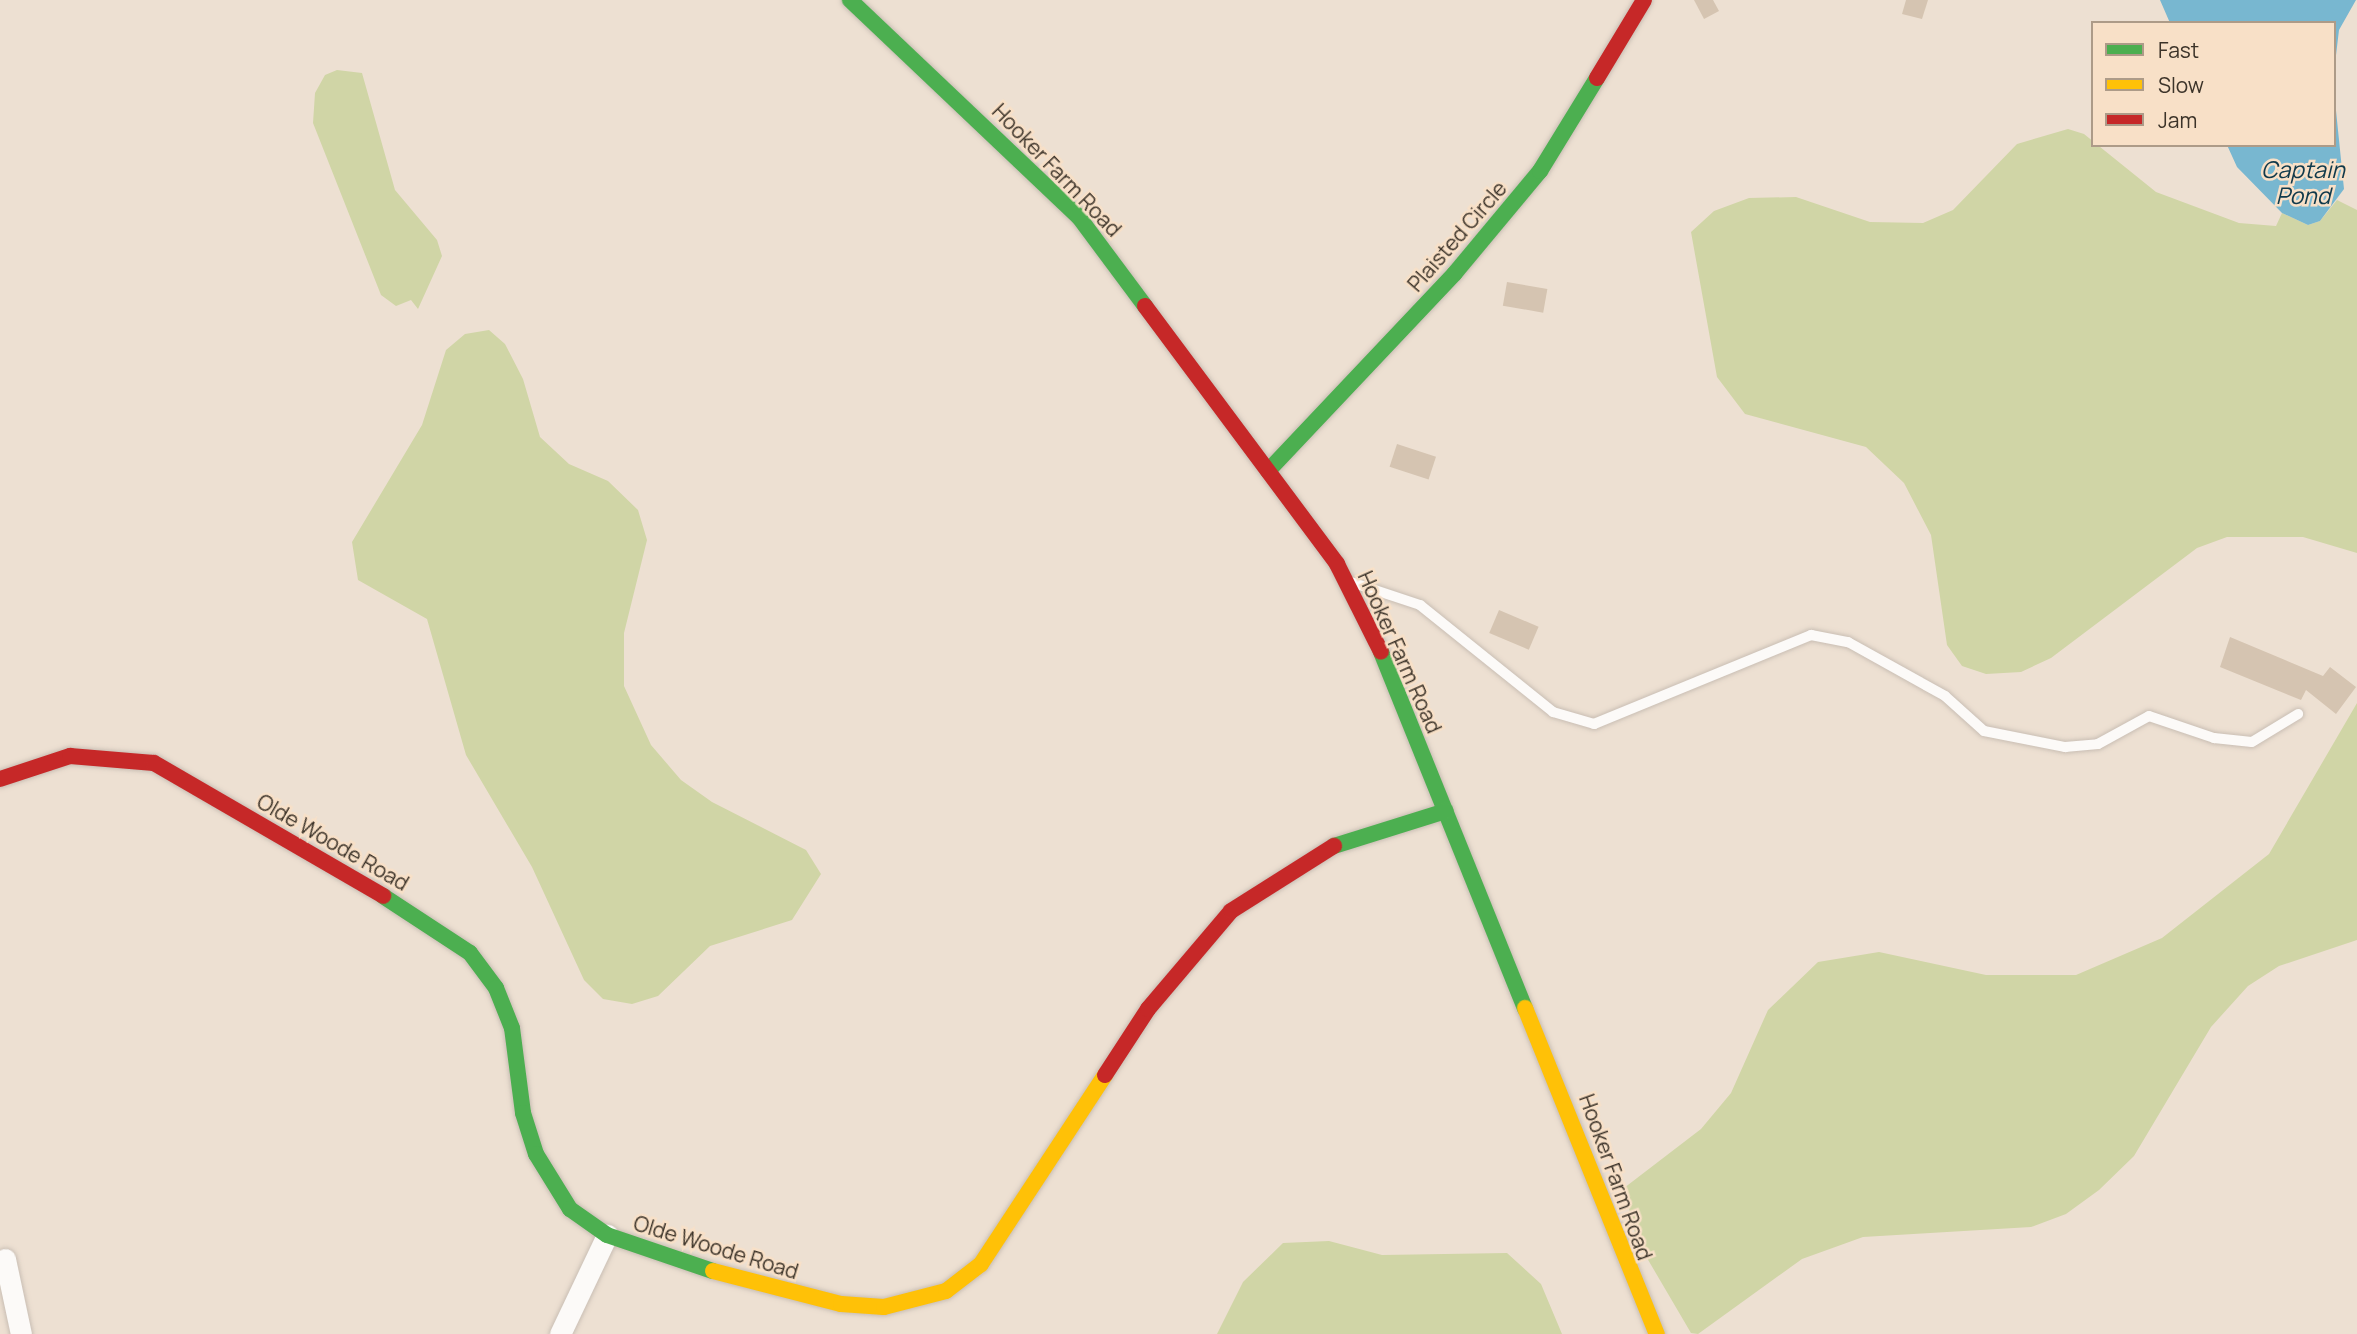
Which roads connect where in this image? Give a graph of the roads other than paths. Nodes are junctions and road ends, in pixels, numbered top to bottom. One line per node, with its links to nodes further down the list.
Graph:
1 (850, 0): 3 (street, Hooker Farm Road)
2 (1644, 0): 3 (street, Plaisted Circle)
3 (1268, 471): 4 (street, Hooker Farm Road)
4 (1348, 582): 5 (lane); 7 (street, Hooker Farm Road)
5 (2298, 714)
6 (0, 779): 8 (street, Olde Woode Road)
7 (1446, 811): 8 (street, Olde Woode Road); 12 (street, Hooker Farm Road)
8 (607, 1235): 11 (street)
9 (5, 1259): 10 (street)
10 (21, 1334)
11 (560, 1334)
12 (1657, 1334)

